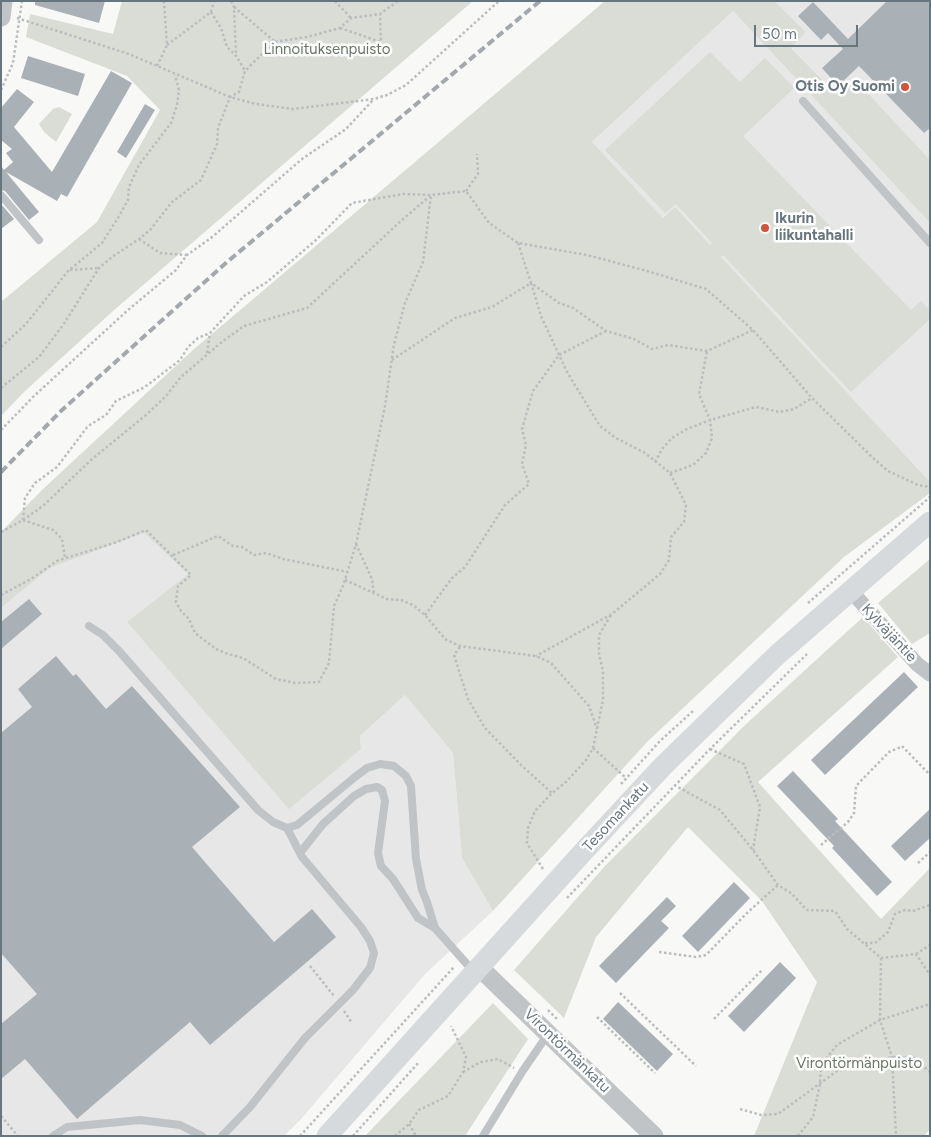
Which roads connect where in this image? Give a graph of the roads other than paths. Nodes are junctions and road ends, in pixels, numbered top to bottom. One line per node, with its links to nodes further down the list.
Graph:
1 (3, 1): 2 (street)
2 (1, 17)
3 (803, 101): 6 (lane)
4 (1, 195): 5 (lane)
5 (39, 240)
6 (930, 243)
7 (930, 522): 8 (main road, Tesomankatu)
8 (850, 590): 10 (street, Kylväjäntie); 14 (main road, Tesomankatu)
9 (89, 626): 11 (lane)
10 (930, 674)
11 (286, 828): 12 (lane); 13 (lane)
12 (300, 852): 13 (lane); 18 (lane)
13 (434, 928): 14 (lane)
14 (477, 970): 15 (street, Virontörmänkatu); 19 (main road, Tesomankatu)
15 (548, 1034): 20 (lane); 21 (street, Virontörmänkatu)
16 (53, 1136): 17 (lane)
17 (202, 1136)
18 (222, 1136)
19 (327, 1136)
20 (483, 1136)
21 (654, 1136)

